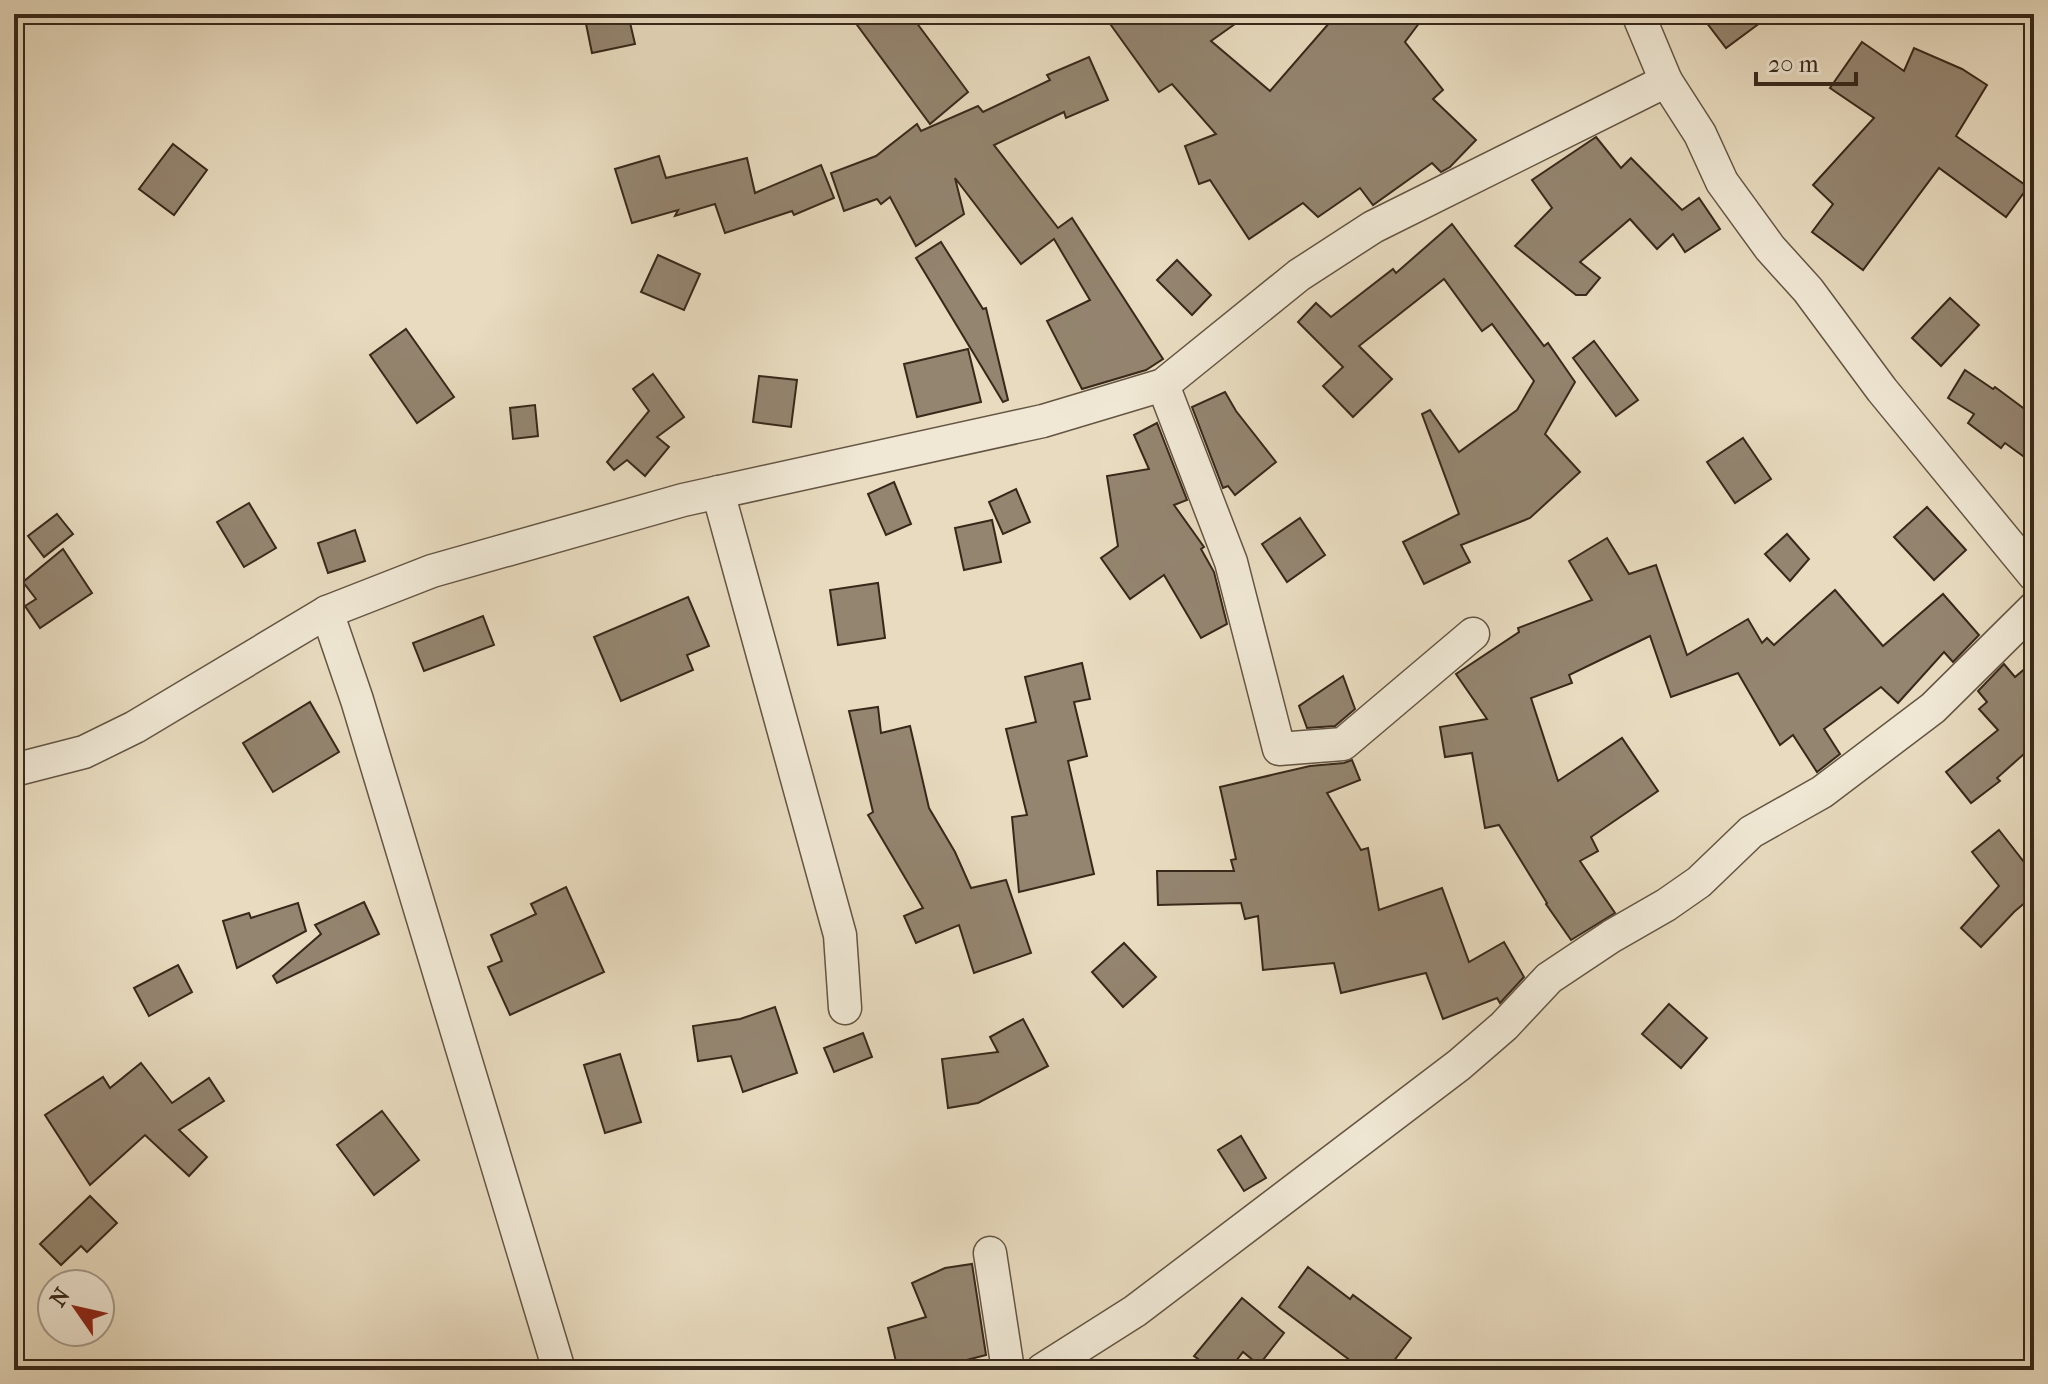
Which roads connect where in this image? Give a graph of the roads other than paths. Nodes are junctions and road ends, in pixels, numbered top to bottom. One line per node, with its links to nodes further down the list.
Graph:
1 (1638, 14): 2 (street)
2 (1666, 81): 3 (street); 5 (street)
3 (1163, 385): 4 (street); 8 (street)
4 (718, 492): 7 (street); 10 (street)
5 (2034, 575)
6 (2034, 608): 14 (street)
7 (327, 612): 9 (street); 12 (street)
8 (1473, 634)
9 (14, 770)
10 (845, 1008)
11 (990, 1253): 13 (street)
12 (559, 1370)
13 (1008, 1370)
14 (1042, 1370)

